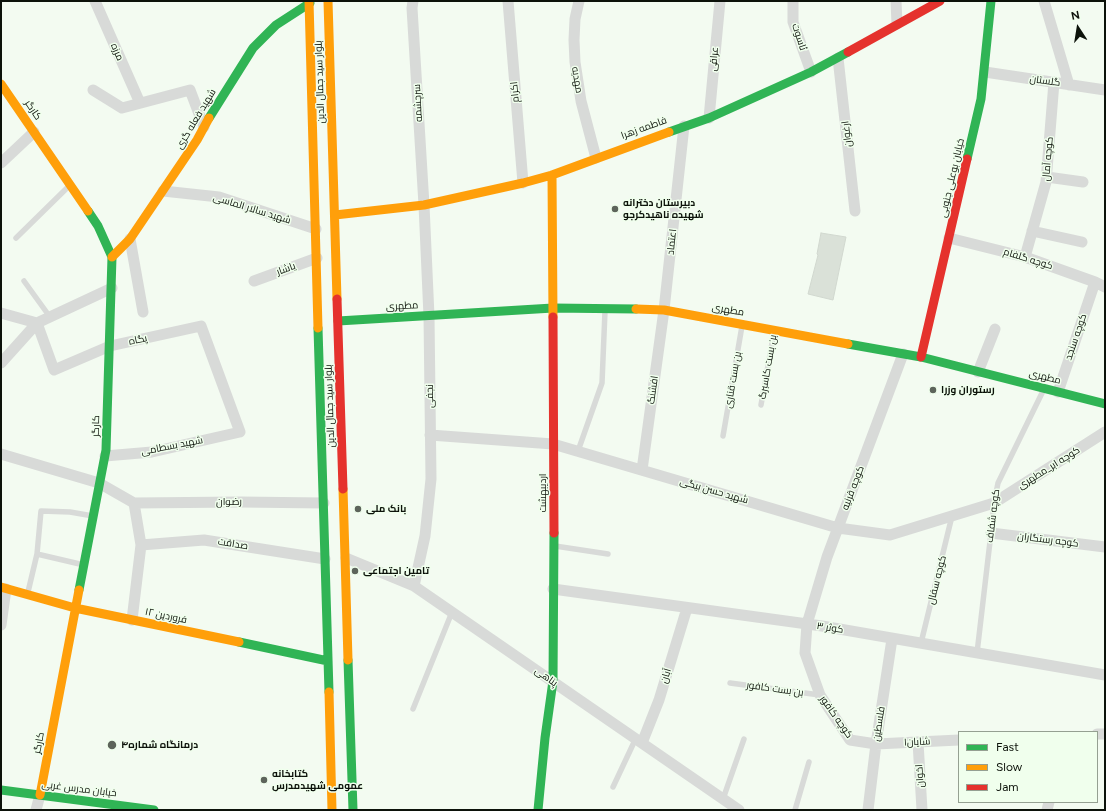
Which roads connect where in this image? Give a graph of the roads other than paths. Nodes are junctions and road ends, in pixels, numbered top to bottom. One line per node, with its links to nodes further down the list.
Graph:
1 (95, 1): 22 (street, مرزه)
2 (328, 1): 37 (street, بلوار سید جمال الدین)
3 (413, 1): 35 (street, سرچشمه)
4 (508, 1): 32 (street, اکرام)
5 (579, 1): 27 (street, مهدیه)
6 (720, 1): 23 (street, عراقی)
7 (793, 1): 15 (street, ئاسوت)
8 (896, 1): 13 (street)
9 (940, 1): 13 (street, فاطمه زهرا)
10 (991, 1): 16 (street, خیابان بوعلی جنوبی)
11 (1044, 1): 19 (street)
12 (310, 2): 25 (street, شهید فعله گری); 38 (street, بلوار سید جمال الدین)
13 (897, 24): 14 (street, فاطمه زهرا)
14 (838, 58): 15 (street, فاطمه زهرا); 36 (street, ارغوان)
15 (811, 72): 23 (street, فاطمه زهرا)
16 (985, 72): 17 (street, گلستان); 41 (street, خیابان بوعلی جنوبی)
17 (1054, 82): 19 (street, گلستان); 30 (street, کوچه آمال)
18 (1, 84): 26 (street, کارگر)
19 (1068, 85): 21 (street, گلستان)
20 (93, 90): 22 (street)
21 (1105, 90)
22 (140, 103): 25 (street)
23 (709, 118): 24 (street, فاطمه زهرا)
24 (684, 126): 27 (street, فاطمه زهرا); 54 (street, اعتماد)
25 (204, 127): 34 (street, شهید فعله گری)
26 (34, 132): 28 (street); 33 (street, کارگر)
27 (596, 158): 29 (street, فاطمه زهرا)
28 (1, 163)
29 (552, 175): 32 (street, فاطمه زهرا); 52 (street, اردیبهشت)
30 (1047, 177): 31 (street); 39 (street, کوچه آمال)
31 (1083, 182)
32 (523, 183): 35 (street, فاطمه زهرا)
33 (70, 185): 40 (lane); 44 (street, کارگر)
34 (164, 191): 38 (street, شهید سالار الماسی); 42 (street, شهید فعله گری)
35 (424, 205): 37 (street, فاطمه زهرا); 57 (street, نجفی)
36 (855, 210)
37 (335, 215): 59 (street, بلوار سید جمال الدین)
38 (316, 229): 46 (street, بلوار سید جمال الدین)
39 (1032, 231): 43 (street); 45 (street, کوچه آمال)
40 (16, 238)
41 (949, 238): 45 (street, کوچه گلفام); 66 (street, خیابان بوعلی جنوبی)
42 (130, 239): 44 (street, شهید فعله گری); 55 (street)
43 (1082, 242)
44 (112, 257): 50 (street, کارگر)
45 (1025, 257): 49 (street, کوچه گلفام)
46 (317, 258): 47 (street, یاشار); 78 (street, بلوار سید جمال الدین)
47 (254, 280)
48 (24, 281): 58 (lane)
49 (1095, 282): 51 (street, کوچه گلفام); 70 (street, کوچه سنجد)
50 (112, 288): 58 (street); 64 (street, کارگر)
51 (1105, 288)
52 (553, 308): 53 (street, مطهری); 57 (street, مطهری); 77 (street, اردیبهشت)
53 (605, 309): 54 (street, مطهری); 79 (lane)
54 (664, 310): 61 (street, مطهری); 82 (street, افشنگ)
55 (143, 312)
56 (1, 313): 60 (street)
57 (429, 316): 59 (street, مطهری); 75 (street, نجفی)
58 (50, 317): 60 (street)
59 (338, 321): 78 (street, بلوار سید جمال الدین)
60 (37, 323): 64 (street, پگاه); 67 (street)
61 (743, 324): 63 (street, مطهری); 76 (lane, بن بست قناری)
62 (995, 329): 68 (street)
63 (774, 330): 65 (street, مطهری); 72 (lane, بن بست کاسبرگ)
64 (110, 346): 73 (street, پگاه); 81 (street, کارگر)
65 (903, 354): 66 (street, مطهری); 89 (street, کوچه قرنیه)
66 (921, 357): 68 (street, مطهری)
67 (1, 363)
68 (978, 372): 69 (street, مطهری)
69 (1044, 388): 70 (street, مطهری); 85 (lane, کوچه شفاف)
70 (1058, 392): 71 (street, مطهری)
71 (1105, 404)
72 (761, 405)
73 (240, 432): 81 (street, شهید بسطامی)
74 (1105, 432): 85 (street, کوچه ابر_مطهری)
75 (430, 435): 77 (street, شهید حسن بیگی); 99 (street, نجفی)
76 (723, 436)
77 (553, 444): 79 (street, شهید حسن بیگی); 92 (street, اردیبهشت)
78 (332, 447): 84 (street, بلوار سید جمال الدین); 96 (street, بلوار سید جمال الدین)
79 (578, 451): 82 (street, شهید حسن بیگی)
80 (1, 454): 83 (street)
81 (105, 456): 83 (street, کارگر)
82 (642, 470): 89 (street, شهید حسن بیگی)
83 (99, 483): 86 (street); 87 (street, کارگر)
84 (324, 503): 86 (street, رضوان); 97 (street, بلوار سید جمال الدین)
85 (994, 503): 88 (street, شهید حسن بیگی); 90 (lane, کوچه شفاف)
86 (134, 504): 91 (street)
87 (93, 516): 94 (lane); 98 (street, کارگر)
88 (952, 516): 89 (street, شهید حسن بیگی); 110 (lane, کوچه سفال)
89 (838, 528): 107 (street, کوچه قرنیه)
90 (991, 533): 93 (street, کوچه رستگاران); 111 (lane, کوچه شفاف)
91 (141, 545): 97 (street, صداقت); 106 (street)
92 (554, 546): 95 (lane); 101 (street, اردیبهشت)
93 (1105, 547)
94 (37, 554): 98 (lane); 102 (lane)
95 (608, 554)
96 (346, 558): 99 (street, پناهی); 131 (street, بلوار سید جمال الدین)
97 (325, 559): 112 (street, بلوار سید جمال الدین)
98 (84, 565): 103 (street, کارگر)
99 (414, 586): 105 (street, پناهی)
100 (4, 588): 102 (street, ۱۲ فروردین); 108 (street)
101 (554, 589): 104 (street, کوثر ۳); 114 (street, اردیبهشت)
102 (28, 595): 103 (street, ۱۲ فروردین)
103 (75, 608): 106 (street, ۱۲ فروردین); 126 (street, کارگر)
104 (687, 608): 107 (street, کوثر ۳); 119 (street, آبان)
105 (452, 612): 114 (street, پناهی); 117 (lane)
106 (132, 620): 112 (street, ۱۲ فروردین)
107 (807, 624): 109 (street, کوثر ۳); 116 (street, کوچه کافور)
108 (1, 625)
109 (892, 639): 110 (street, کوثر ۳); 122 (street, فلسطین)
110 (921, 644): 111 (street, کوثر ۳)
111 (978, 653): 113 (street, کوثر ۳)
112 (328, 661): 130 (street, بلوار سید جمال الدین)
113 (1105, 675)
114 (553, 681): 119 (street, پناهی); 132 (street, اردیبهشت)
115 (730, 683): 116 (lane, بن بست کافور)
116 (820, 695): 122 (street, کوچه کافور)
117 (413, 709)
118 (744, 739): 127 (lane)
119 (639, 740): 124 (lane); 127 (street, پناهی)
120 (958, 740): 121 (street, شایان۱)
121 (918, 742): 122 (street, شایان۱); 136 (street, اخوان)
122 (876, 744): 135 (street, فلسطین)
123 (808, 762): 134 (lane)
124 (613, 787)
125 (1, 790): 126 (street, خیابان مدرس غربی)
126 (40, 795): 128 (street); 129 (street, خیابان مدرس غربی)
127 (723, 799): 133 (street, پناهی)
128 (36, 810)
129 (154, 810)
130 (332, 810)
131 (354, 810)
132 (538, 810)
133 (739, 810)
134 (795, 810)
135 (868, 810)
136 (922, 810)

